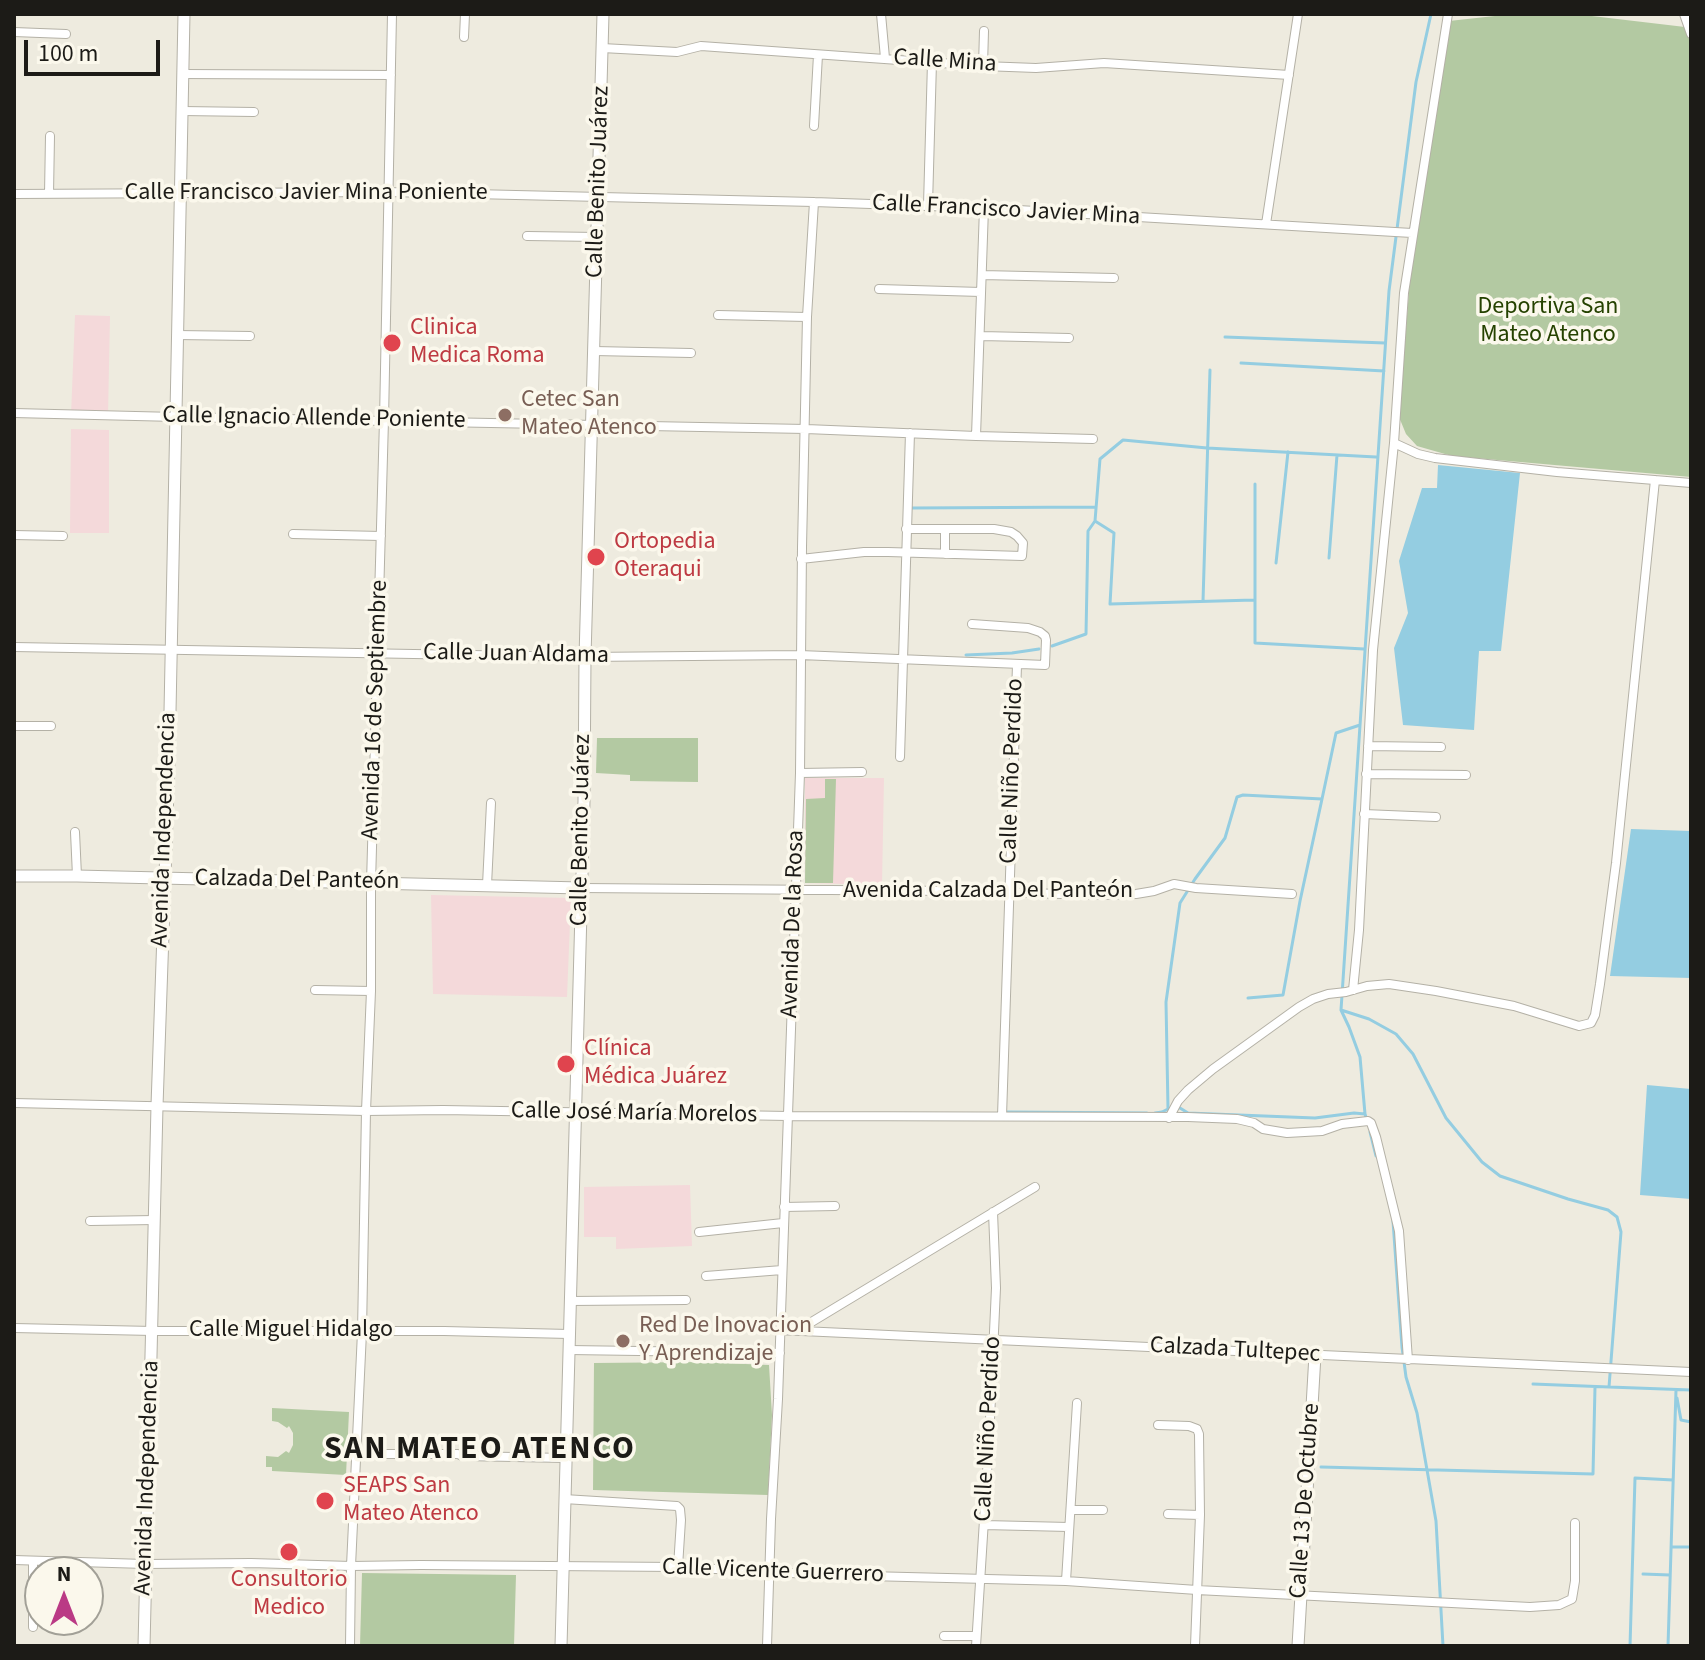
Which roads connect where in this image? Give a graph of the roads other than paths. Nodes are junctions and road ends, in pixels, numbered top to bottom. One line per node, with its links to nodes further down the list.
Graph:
1 (184, 14): 19 (main road, Avenida Independencia)
2 (392, 14): 20 (street, Avenida 16 de Septiembre)
3 (465, 14): 13 (street)
4 (603, 14): 14 (main road, Calle Benito Juárez)
5 (881, 14): 16 (street)
6 (1298, 14): 21 (street)
7 (1448, 14): 35 (street)
8 (1684, 14): 12 (street)
9 (984, 31): 18 (street)
10 (14, 32): 11 (street)
11 (66, 34)
12 (1691, 34)
13 (464, 37)
14 (602, 48): 15 (street, Calle Mina); 30 (main road, Calle Benito Juárez)
15 (818, 55): 16 (street, Calle Mina); 24 (street)
16 (885, 58): 17 (street, Calle Mina)
17 (932, 62): 18 (street, Calle Mina); 32 (street)
18 (983, 66): 21 (street, Calle Mina)
19 (182, 74): 20 (street); 22 (main road, Avenida Independencia)
20 (391, 75): 26 (street, Avenida 16 de Septiembre)
21 (1289, 75): 34 (street)
22 (182, 111): 23 (street); 27 (main road, Avenida Independencia)
23 (254, 112)
24 (814, 126)
25 (50, 136): 29 (street)
26 (388, 192): 27 (street, Calle Francisco Javier Mina Poniente); 30 (street, Calle Francisco Javier Mina Poniente); 52 (street, Avenida 16 de Septiembre)
27 (181, 193): 29 (street, Calle Francisco Javier Mina Poniente); 44 (main road, Avenida Independencia)
28 (14, 194): 29 (street, Calle Francisco Javier Mina Poniente)
29 (49, 194)
30 (599, 197): 31 (street, Calle Francisco Javier Mina); 37 (main road, Calle Benito Juárez)
31 (814, 202): 32 (street, Calle Francisco Javier Mina); 43 (street, Avenida De la Rosa)
32 (928, 205): 33 (street, Calle Francisco Javier Mina)
33 (984, 208): 34 (street, Calle Francisco Javier Mina); 38 (street)
34 (1266, 224): 35 (street, Calle Francisco Javier Mina)
35 (1408, 233): 58 (street)
36 (527, 236): 37 (street)
37 (598, 237): 48 (main road, Calle Benito Juárez)
38 (982, 275): 39 (street); 41 (street)
39 (1114, 278)
40 (879, 289): 41 (street)
41 (981, 292): 46 (street)
42 (718, 315): 43 (street)
43 (807, 317): 54 (street, Avenida De la Rosa)
44 (177, 335): 45 (street); 51 (main road, Avenida Independencia)
45 (250, 336)
46 (981, 336): 47 (street); 56 (street)
47 (1069, 338)
48 (594, 351): 49 (street); 53 (main road, Calle Benito Juárez)
49 (691, 353)
50 (14, 413): 51 (street, Calle Ignacio Allende Poniente)
51 (176, 417): 52 (street, Calle Ignacio Allende Poniente); 72 (main road, Avenida Independencia)
52 (384, 420): 53 (street, Calle Ignacio Allende Poniente); 66 (street, Avenida 16 de Septiembre)
53 (592, 424): 54 (street, Calle Ignacio Allende Poniente); 75 (main road, Calle Benito Juárez)
54 (806, 429): 55 (street, Calle Ignacio Allende Poniente); 69 (street, Avenida De la Rosa)
55 (910, 433): 56 (street, Calle Ignacio Allende Poniente); 61 (street)
56 (976, 436): 57 (street, Calle Ignacio Allende Poniente)
57 (1093, 439)
58 (1394, 443): 59 (street); 80 (street)
59 (1655, 480): 60 (street); 102 (street)
60 (1691, 483)
61 (906, 529): 62 (street); 67 (street)
62 (945, 529): 68 (street); 68 (street)
63 (293, 534): 66 (street)
64 (14, 535): 65 (street)
65 (63, 536)
66 (381, 536): 73 (street, Avenida 16 de Septiembre)
67 (906, 552): 68 (street); 69 (street); 76 (street)
68 (945, 554)
69 (801, 559): 74 (street, Avenida De la Rosa)
70 (972, 624): 77 (street)
71 (14, 647): 72 (street, Calle Juan Aldama)
72 (170, 648): 73 (street, Calle Juan Aldama); 93 (main road, Avenida Independencia)
73 (378, 653): 75 (street, Calle Juan Aldama); 94 (street, Avenida 16 de Septiembre)
74 (800, 655): 75 (street, Calle Juan Aldama); 76 (street, Calle Juan Aldama); 84 (street, Avenida De la Rosa)
75 (585, 657): 96 (main road, Calle Benito Juárez)
76 (903, 660): 77 (street, Calle Juan Aldama); 82 (street)
77 (1017, 665): 98 (street, Calle Niño Perdido)
78 (14, 726): 79 (street)
79 (51, 726)
80 (1368, 746): 81 (street); 85 (street)
81 (1441, 747)
82 (900, 757)
83 (862, 772): 84 (street)
84 (800, 773): 97 (street, Avenida De la Rosa)
85 (1366, 774): 86 (street); 88 (street)
86 (1466, 775)
87 (491, 803): 95 (street)
88 (1364, 814): 89 (street); 102 (street)
89 (1436, 817)
90 (75, 832): 92 (street)
91 (14, 876): 92 (main road, Calzada Del Panteón)
92 (77, 876): 93 (main road, Calzada Del Panteón)
93 (164, 878): 94 (main road, Calzada Del Panteón); 104 (main road, Avenida Independencia)
94 (371, 883): 95 (main road, Calzada Del Panteón); 101 (street, Avenida 16 de Septiembre)
95 (487, 885): 96 (main road, Calzada Del Panteón)
96 (581, 888): 97 (street, Avenida Calzada Del Panteón); 106 (main road, Calle Benito Juárez)
97 (795, 891): 98 (street, Avenida Calzada Del Panteón); 107 (street, Avenida De la Rosa)
98 (1009, 893): 99 (street, Avenida Calzada Del Panteón); 108 (street, Calle Niño Perdido)
99 (1292, 894)
100 (315, 990): 101 (street)
101 (371, 991): 105 (street, Avenida 16 de Septiembre)
102 (1350, 991): 109 (street)
103 (14, 1103): 104 (street, Calle José María Morelos)
104 (157, 1106): 105 (street, Calle José María Morelos); 114 (main road, Avenida Independencia)
105 (366, 1111): 106 (street, Calle José María Morelos); 126 (street, Avenida 16 de Septiembre)
106 (574, 1114): 107 (street, Calle José María Morelos); 121 (main road, Calle Benito Juárez)
107 (788, 1116): 108 (street, Calle José María Morelos); 112 (street, Avenida De la Rosa)
108 (1002, 1116): 109 (street, Calle José María Morelos)
109 (1169, 1118): 132 (street, Calle José María Morelos)
110 (1035, 1187): 113 (street)
111 (835, 1206): 112 (street)
112 (784, 1207): 116 (street, Avenida De la Rosa)
113 (993, 1212): 124 (street); 128 (street, Calle Niño Perdido)
114 (155, 1220): 115 (street); 125 (main road, Avenida Independencia)
115 (90, 1221)
116 (783, 1223): 117 (street); 118 (street, Avenida De la Rosa)
117 (699, 1232)
118 (782, 1270): 119 (street); 123 (street, Avenida De la Rosa)
119 (706, 1276)
120 (686, 1300): 121 (street)
121 (570, 1301): 127 (main road, Calle Benito Juárez)
122 (14, 1328): 125 (street, Calle Miguel Hidalgo)
123 (780, 1330): 124 (street, Calzada Tultepec); 130 (street, Avenida De la Rosa)
124 (799, 1330): 128 (street, Calzada Tultepec)
125 (153, 1331): 126 (street, Calle Miguel Hidalgo); 147 (main road, Avenida Independencia)
126 (362, 1332): 127 (street, Calle Miguel Hidalgo); 148 (street, Avenida 16 de Septiembre)
127 (569, 1334): 129 (main road, Calle Benito Juárez)
128 (994, 1340): 131 (street, Calzada Tultepec); 144 (street, Calle Niño Perdido)
129 (569, 1350): 130 (street); 137 (main road, Calle Benito Juárez)
130 (780, 1353): 151 (street, Avenida De la Rosa)
131 (1315, 1355): 132 (street, Calzada Tultepec); 155 (main road, Calle 13 De Octubre)
132 (1407, 1360): 133 (street, Calzada Tultepec)
133 (1691, 1372)
134 (1077, 1403): 139 (street)
135 (1158, 1425): 142 (street)
136 (378, 1454): 137 (street)
137 (566, 1458): 138 (main road, Calle Benito Juárez)
138 (564, 1499): 149 (main road, Calle Benito Juárez); 150 (street)
139 (1071, 1510): 140 (street); 145 (street)
140 (1103, 1510)
141 (1168, 1514): 142 (street)
142 (1200, 1515): 154 (street)
143 (1575, 1523): 155 (street, Calle Vicente Guerrero)
144 (984, 1525): 145 (street); 152 (street, Calle Niño Perdido)
145 (1069, 1527): 153 (street)
146 (104, 1563): 147 (street, Calle Vicente Guerrero)
147 (145, 1564): 148 (street, Calle Vicente Guerrero); 158 (main road, Avenida Independencia)
148 (351, 1566): 149 (street, Calle Vicente Guerrero); 159 (street, Avenida 16 de Septiembre)
149 (563, 1567): 150 (street, Calle Vicente Guerrero); 160 (main road, Calle Benito Juárez)
150 (678, 1567): 151 (street, Calle Vicente Guerrero)
151 (769, 1571): 152 (street, Calle Vicente Guerrero); 161 (street, Avenida De la Rosa)
152 (981, 1579): 153 (street, Calle Vicente Guerrero); 157 (street, Calle Niño Perdido)
153 (1066, 1581): 154 (street, Calle Vicente Guerrero)
154 (1197, 1590): 155 (street, Calle Vicente Guerrero); 162 (street)
155 (1300, 1595): 163 (main road, Calle 13 De Octubre)
156 (944, 1636): 157 (street)
157 (976, 1641)
158 (144, 1646)
159 (350, 1646)
160 (561, 1646)
161 (767, 1646)
162 (1195, 1646)
163 (1298, 1646)

